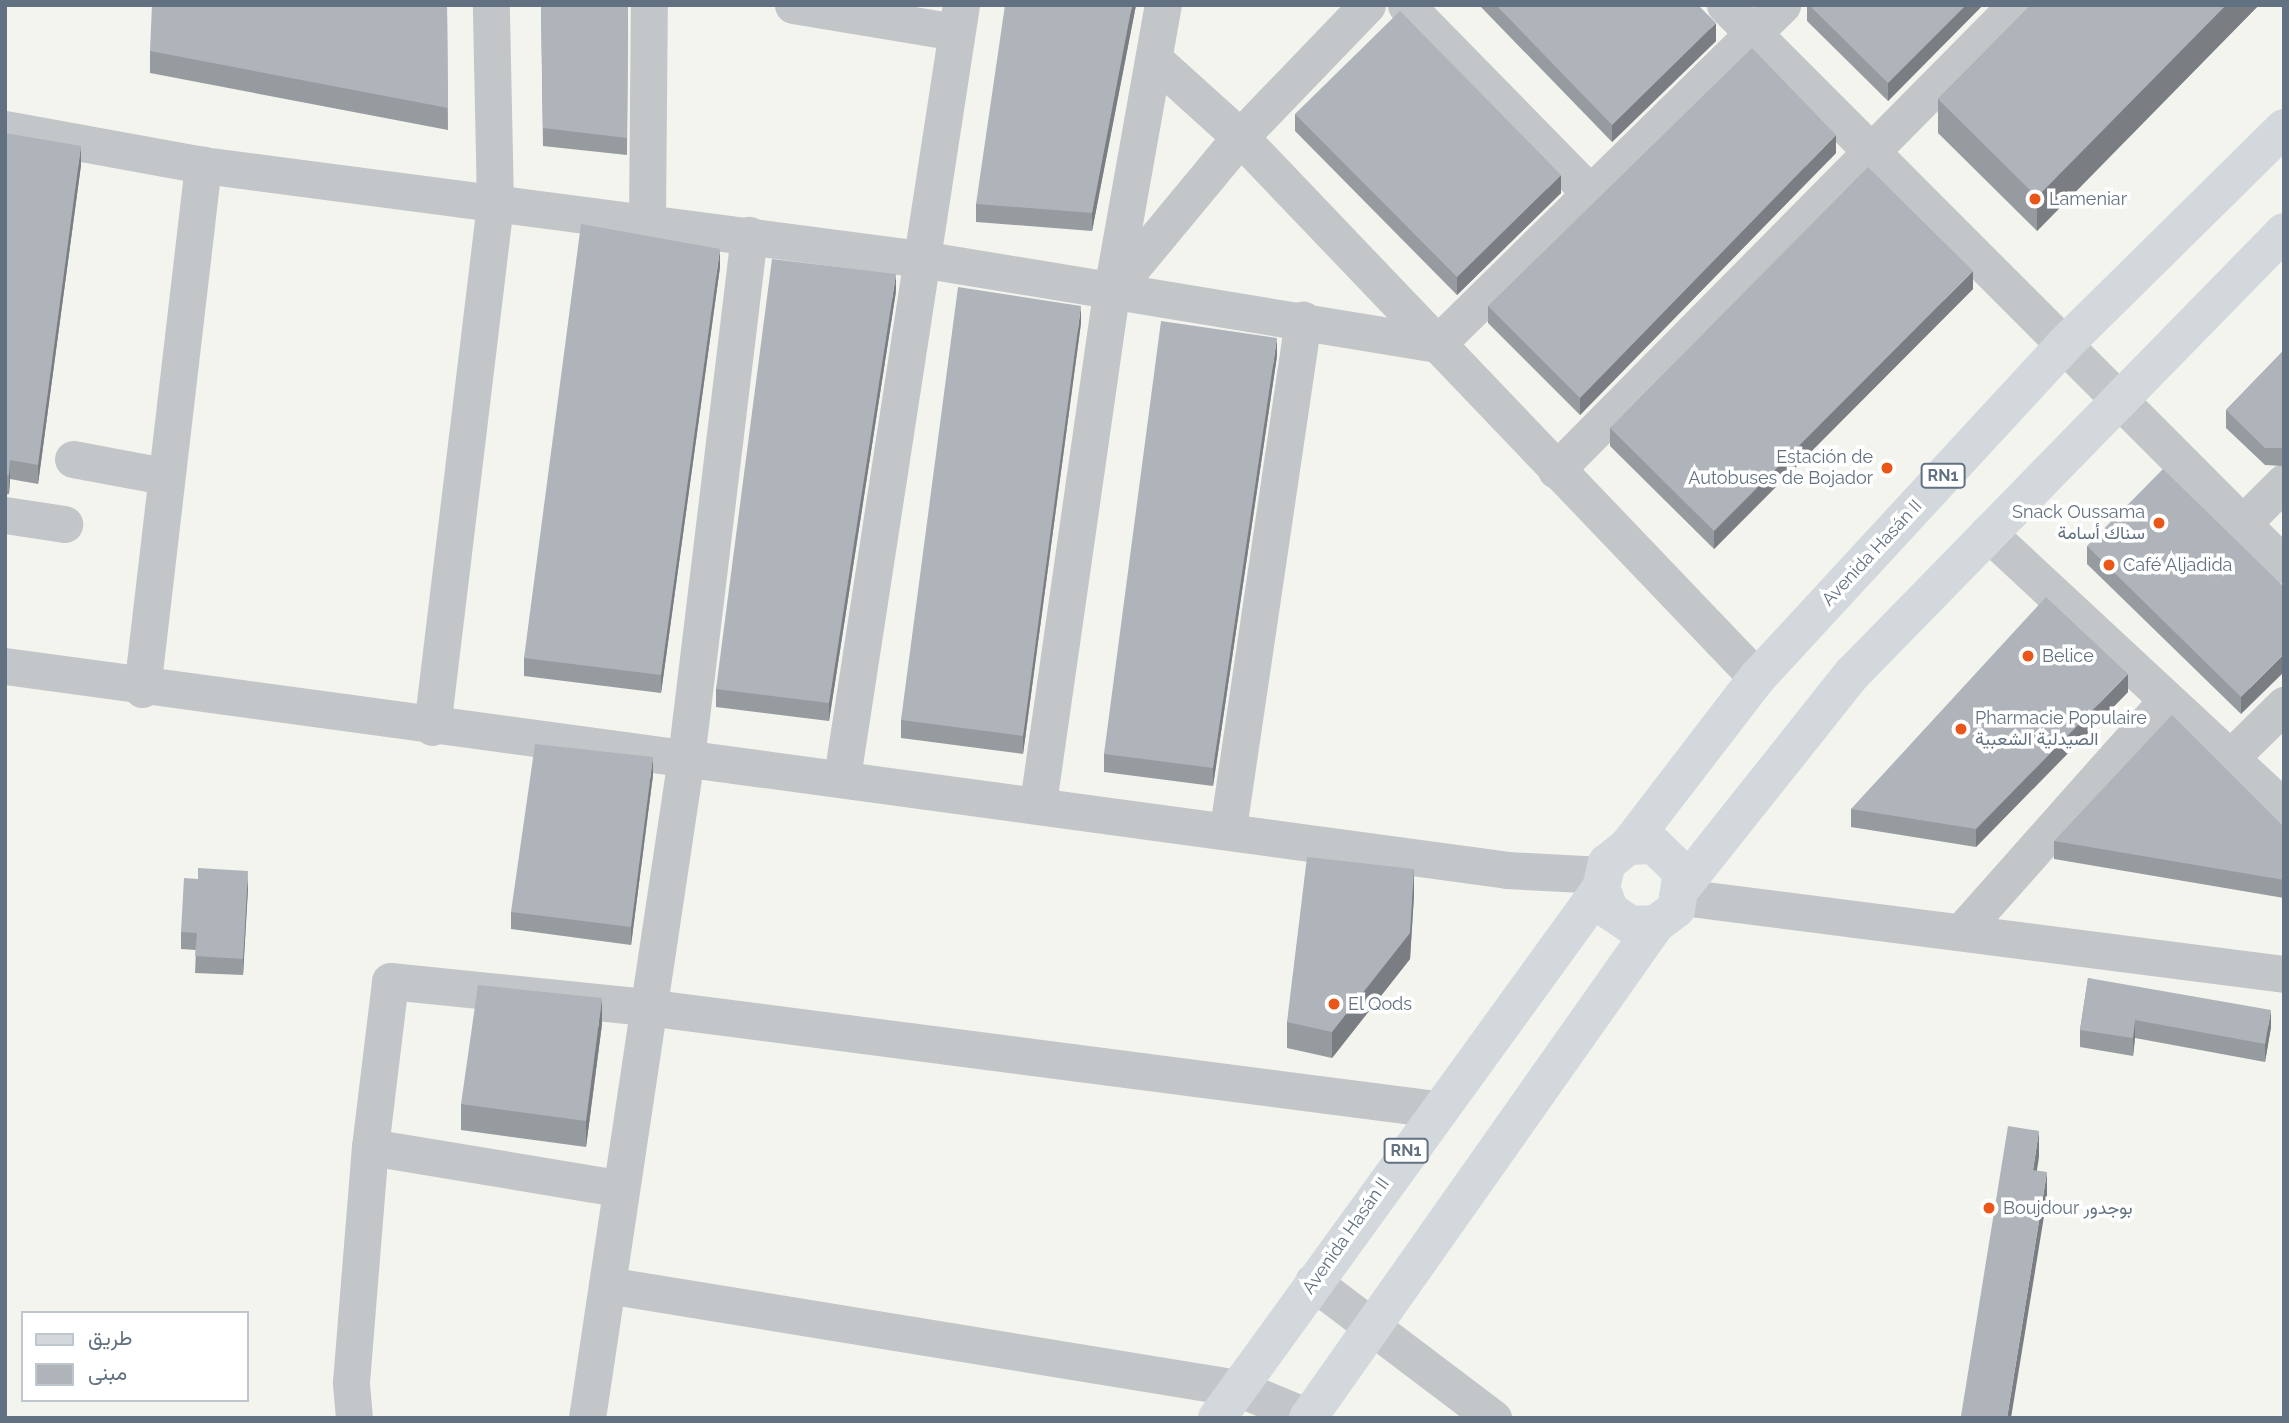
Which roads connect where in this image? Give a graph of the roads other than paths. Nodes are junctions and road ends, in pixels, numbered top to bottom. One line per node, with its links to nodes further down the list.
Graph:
1 (491, 5): 19 (street)
2 (649, 5): 20 (street)
3 (793, 5): 10 (street)
4 (1163, 5): 12 (street)
5 (1367, 5): 15 (street)
6 (1406, 5): 18 (street)
7 (1725, 5): 11 (street)
8 (1782, 5): 11 (street)
9 (2016, 5): 16 (street)
10 (958, 19): 23 (street)
11 (1754, 34): 16 (street); 18 (street)
12 (1157, 62): 15 (street); 24 (street)
13 (2284, 128): 27 (main road, Avenida Hasán II / RN1)
14 (5, 129): 17 (street)
15 (1240, 137): 24 (street); 26 (street)
16 (1868, 150): 27 (street); 30 (street)
17 (203, 165): 19 (street); 31 (street)
18 (1592, 195): 26 (street)
19 (495, 204): 20 (street); 43 (street)
20 (647, 218): 22 (street)
21 (2284, 232): 28 (main road)
22 (749, 234): 23 (street); 44 (street)
23 (921, 259): 24 (street); 46 (street)
24 (1111, 293): 25 (street); 47 (street)
25 (1303, 320): 26 (street); 49 (street)
26 (1437, 344): 30 (street)
27 (2064, 345): 28 (street); 39 (main road, Avenida Hasán II / RN1)
28 (2123, 398): 34 (street); 36 (main road)
29 (73, 459): 31 (street)
30 (1556, 470): 39 (street)
31 (164, 476): 40 (street)
32 (2284, 482): 34 (street)
33 (5, 516): 35 (street)
34 (2243, 523): 37 (street)
35 (64, 524)
36 (1988, 533): 41 (street); 52 (main road)
37 (2284, 565)
38 (5, 666): 40 (street)
39 (1757, 678): 50 (main road, Avenida Hasán II / RN1)
40 (142, 689): 43 (street)
41 (2167, 700): 45 (street); 53 (street)
42 (2284, 705): 45 (street)
43 (432, 727): 44 (street)
44 (686, 758): 46 (street); 55 (street)
45 (2230, 758): 48 (street)
46 (842, 776): 47 (street)
47 (1038, 803): 49 (street)
48 (2284, 808)
49 (1228, 828): 51 (street)
50 (1628, 846): 51 (main road, RN1); 52 (main road)
51 (1601, 881): 52 (main road); 56 (main road, Avenida Hasán II / RN1)
52 (1674, 902): 53 (street); 61 (main road)
53 (1961, 932): 54 (street)
54 (2284, 974)
55 (646, 1007): 56 (street); 57 (street); 58 (street)
56 (1436, 1110): 59 (main road, Avenida Hasán II / RN1)
57 (370, 1147): 58 (street); 63 (street)
58 (620, 1188): 60 (street)
59 (1313, 1282): 61 (street); 62 (main road, Avenida Hasán II / RN1)
60 (607, 1285): 62 (street); 64 (street)
61 (1374, 1326): 65 (main road); 66 (street)
62 (1228, 1403): 65 (street)
63 (354, 1418)
64 (587, 1418)
65 (1308, 1418)
66 (1493, 1418)

